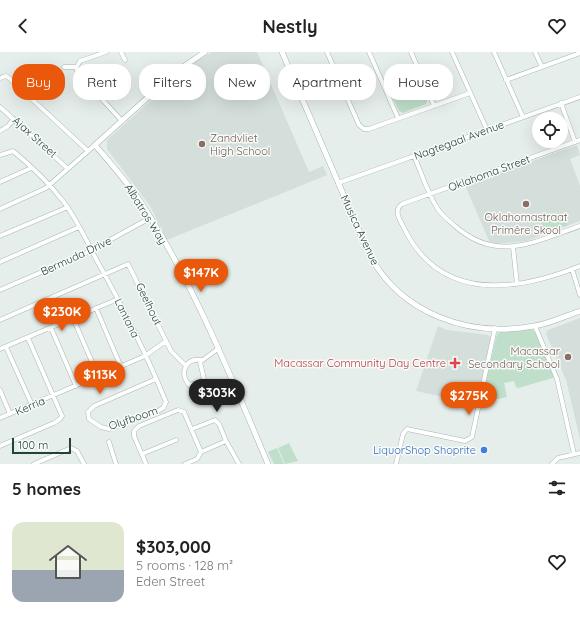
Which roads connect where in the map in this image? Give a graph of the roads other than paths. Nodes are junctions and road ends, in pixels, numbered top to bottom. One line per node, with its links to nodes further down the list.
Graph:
1 (106, 52): 13 (street)
2 (121, 52): 12 (street)
3 (204, 52): 30 (street)
4 (282, 52): 14 (street, Musica Avenue)
5 (327, 52): 15 (street)
6 (369, 52): 28 (street)
7 (411, 52): 25 (street)
8 (452, 52): 19 (street)
9 (494, 52): 18 (street)
10 (535, 52): 16 (street)
11 (579, 53): 16 (street)
12 (125, 60)
13 (78, 64)
14 (287, 64)
15 (332, 64)
16 (542, 67): 18 (street)
17 (0, 78): 36 (street)
18 (506, 80): 27 (street)
19 (470, 93): 25 (street); 31 (street)
20 (580, 97): 24 (street, Nagtegaal Avenue)
21 (103, 100): 30 (street)
22 (302, 100): 42 (street, Musica Avenue)
23 (348, 100): 28 (street)
24 (561, 103): 27 (street, Nagtegaal Avenue); 34 (street)
25 (434, 106): 28 (street)
26 (0, 107): 29 (street, Ajax Street)
27 (523, 117): 31 (street, Nagtegaal Avenue)
28 (398, 118)
29 (14, 119): 32 (street); 40 (street, Ajax Street)
30 (122, 121): 35 (street)
31 (487, 130): 38 (street, Nagtegaal Avenue)
32 (0, 131)
33 (580, 140): 34 (street, Oklahoma Street)
34 (575, 142): 44 (street, Oklahoma Street)
35 (95, 145): 36 (street); 47 (street, Albatros Way)
36 (88, 151): 40 (street)
37 (0, 155): 39 (street, Lantana)
38 (414, 156): 42 (street, Nagtegaal Avenue); 44 (street)
39 (31, 168): 41 (street); 43 (street, Lantana)
40 (68, 169): 43 (street)
41 (0, 182)
42 (338, 183): 67 (street, Musica Avenue)
43 (50, 186): 45 (street, Lantana); 46 (street)
44 (430, 194): 51 (street); 57 (street, Oklahoma Street)
45 (68, 207): 49 (street, Lantana); 50 (street)
46 (0, 209)
47 (150, 218): 52 (street, Bermuda Drive); 71 (street, Albatros Way)
48 (580, 226): 51 (street)
49 (79, 227): 52 (street, Lantana); 53 (street)
50 (0, 236)
51 (513, 247): 57 (street)
52 (91, 250): 56 (street, Lantana); 58 (street, Bermuda Drive)
53 (0, 262)
54 (580, 266): 55 (street)
55 (572, 270): 57 (street); 59 (street)
56 (105, 275): 60 (street, Lantana); 64 (street); 69 (street, Geelhout)
57 (517, 284)
58 (0, 290)
59 (580, 295)
60 (118, 299): 61 (street); 73 (street, Lantana)
61 (96, 308): 63 (street); 76 (street)
62 (580, 311): 65 (street, Musica Avenue)
63 (73, 318): 66 (street); 77 (street)
64 (0, 320)
65 (535, 326): 67 (street, Musica Avenue); 94 (street)
66 (51, 328): 68 (street); 79 (street)
67 (495, 328): 104 (street)
68 (28, 338): 70 (street); 81 (street)
69 (166, 341): 73 (street, Kerria); 75 (street, Geelhout)
70 (6, 347): 72 (street); 82 (street)
71 (219, 348): 74 (street); 103 (street, Albatros Way)
72 (0, 349)
73 (145, 356): 76 (street, Kerria); 78 (street, Lantana)
74 (201, 360): 75 (street); 75 (street)
75 (185, 365)
76 (121, 367): 77 (street, Kerria)
77 (98, 376): 79 (street, Kerria)
78 (156, 379): 83 (street, Lantana); 83 (street, Olyfboom)
79 (76, 386): 81 (street, Kerria)
80 (0, 390): 84 (street)
81 (54, 396): 82 (street, Kerria); 90 (street)
82 (32, 405): 84 (street, Kerria)
83 (166, 405)
84 (10, 414): 85 (street, Kerria)
85 (0, 418)
86 (192, 429): 88 (street); 91 (street); 93 (street)
87 (176, 440): 93 (street)
88 (226, 441): 91 (street); 102 (street)
89 (109, 442): 99 (street)
90 (0, 446)
91 (201, 452): 101 (street)
92 (580, 453): 94 (street)
93 (142, 454): 100 (street)
94 (574, 454): 105 (street)
95 (48, 458): 96 (street); 97 (street); 98 (street)
96 (34, 464)
97 (50, 464)
98 (84, 464)
99 (116, 464)
100 (146, 464)
101 (185, 464)
102 (239, 464)
103 (268, 464)
104 (396, 464)
105 (552, 464)

